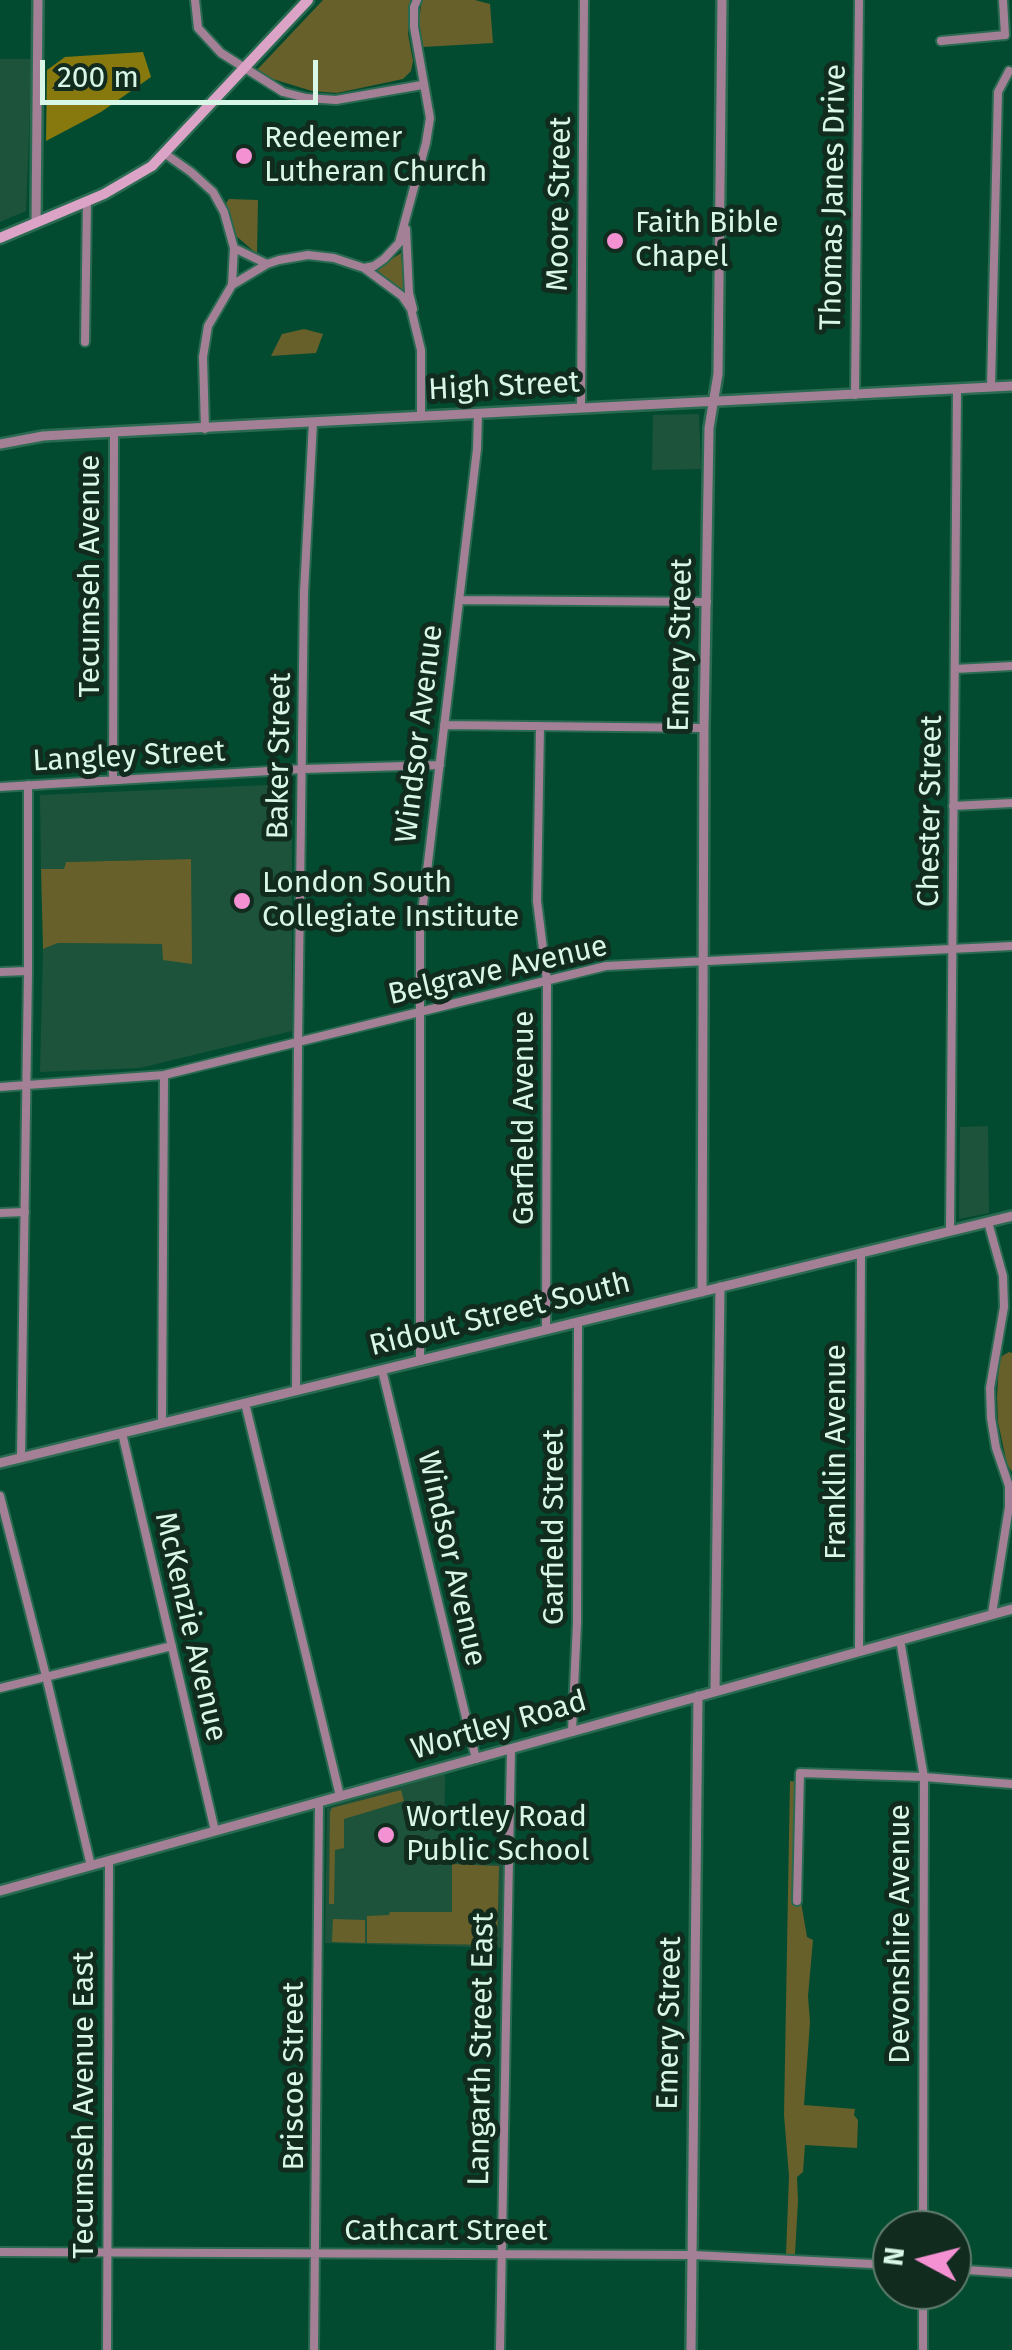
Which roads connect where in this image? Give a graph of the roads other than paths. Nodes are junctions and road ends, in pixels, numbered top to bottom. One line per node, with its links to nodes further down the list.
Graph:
1 (38, 0): 15 (street)
2 (195, 0): 10 (street)
3 (308, 0): 10 (main road)
4 (417, 0): 12 (street)
5 (584, 0): 29 (street, Moore Street)
6 (722, 0): 28 (street, Emery Street)
7 (859, 0): 27 (street, Thomas Janes Drive)
8 (1003, 0): 9 (street)
9 (941, 41)
10 (244, 68): 12 (street); 13 (main road)
11 (1009, 71): 25 (street)
12 (422, 85): 16 (street)
13 (164, 153): 14 (main road); 18 (street)
14 (87, 201): 15 (main road); 23 (street)
15 (36, 223): 17 (main road)
16 (406, 223): 20 (street); 22 (street)
17 (0, 238)
18 (234, 248): 19 (street); 21 (street)
19 (266, 264): 20 (street); 21 (street)
20 (364, 268): 22 (street)
21 (232, 285): 33 (street)
22 (417, 328): 31 (street)
23 (85, 342)
24 (1012, 386): 25 (street, High Street)
25 (991, 387): 26 (street, High Street)
26 (957, 390): 27 (street, High Street); 39 (street, Chester Street)
27 (855, 394): 28 (street, High Street)
28 (714, 401): 29 (street, High Street); 37 (street, Emery Street)
29 (581, 408): 30 (street, High Street)
30 (478, 413): 31 (street, High Street); 36 (street, Windsor Avenue)
31 (421, 416): 32 (street, High Street)
32 (312, 422): 33 (street, High Street); 44 (street, Baker Street)
33 (205, 429): 34 (street, High Street)
34 (114, 432): 35 (street, High Street); 45 (street, Tecumseh Avenue)
35 (0, 444)
36 (458, 600): 37 (street); 40 (street, Windsor Avenue)
37 (706, 602): 42 (street, Emery Street)
38 (1012, 666): 39 (street)
39 (955, 669): 49 (street, Chester Street)
40 (444, 725): 41 (street); 43 (street, Windsor Avenue)
41 (540, 727): 42 (street); 55 (street, Garfield Avenue)
42 (704, 728): 52 (street, Emery Street)
43 (440, 765): 44 (street, Langley Street); 56 (street, Windsor Avenue)
44 (302, 769): 45 (street, Langley Street); 57 (street, Baker Street)
45 (114, 780): 46 (street, Langley Street)
46 (28, 785): 47 (street, Langley Street); 53 (street)
47 (0, 787)
48 (1012, 803): 49 (street)
49 (954, 806): 51 (street, Chester Street)
50 (1012, 946): 51 (street, Belgrave Avenue)
51 (952, 948): 52 (street, Belgrave Avenue); 65 (street, Chester Street)
52 (704, 959): 55 (street, Belgrave Avenue); 68 (street, Emery Street)
53 (28, 971): 54 (street); 59 (street)
54 (0, 972)
55 (548, 981): 56 (street, Belgrave Avenue); 70 (street, Garfield Avenue)
56 (422, 1010): 57 (street, Belgrave Avenue); 73 (street, Windsor Avenue)
57 (298, 1043): 58 (street, Belgrave Avenue); 75 (street, Baker Street)
58 (164, 1074): 59 (street, Belgrave Avenue); 77 (street)
59 (25, 1086): 60 (street, Belgrave Avenue); 61 (street)
60 (0, 1087)
61 (25, 1212): 62 (street); 79 (street)
62 (0, 1213)
63 (1012, 1216): 64 (street, Ridout Street South)
64 (988, 1222): 65 (street, Ridout Street South); 71 (street)
65 (950, 1231): 66 (street, Ridout Street South)
66 (861, 1253): 67 (street, Ridout Street South); 87 (street, Franklin Avenue)
67 (720, 1287): 68 (street, Ridout Street South); 90 (street)
68 (702, 1292): 69 (street, Ridout Street South)
69 (578, 1322): 70 (street, Ridout Street South); 92 (street, Garfield Street)
70 (546, 1330): 73 (street, Ridout Street South)
71 (998, 1344): 72 (street); 81 (street)
72 (1012, 1346)
73 (420, 1360): 74 (street, Ridout Street South)
74 (382, 1370): 75 (street, Ridout Street South); 94 (street, Windsor Avenue)
75 (296, 1391): 76 (street, Ridout Street South)
76 (245, 1403): 77 (street, Ridout Street South); 97 (street)
77 (162, 1424): 78 (street, Ridout Street South)
78 (122, 1433): 79 (street, Ridout Street South); 86 (street, McKenzie Avenue)
79 (21, 1458): 80 (street, Ridout Street South)
80 (0, 1463)
81 (1010, 1486): 84 (street)
82 (0, 1496): 88 (street)
83 (1012, 1609): 84 (street, Wortley Road)
84 (992, 1614): 85 (street, Wortley Road)
85 (900, 1640): 87 (street, Wortley Road); 95 (street, Devonshire Avenue)
86 (172, 1646): 88 (street); 99 (street, McKenzie Avenue)
87 (858, 1652): 90 (street, Wortley Road)
88 (46, 1676): 89 (street); 101 (street)
89 (0, 1688)
90 (716, 1691): 91 (street, Wortley Road)
91 (698, 1696): 92 (street, Wortley Road); 109 (street, Emery Street)
92 (572, 1732): 93 (street, Wortley Road)
93 (511, 1749): 94 (street, Wortley Road); 108 (street, Langarth Street East)
94 (476, 1758): 97 (street, Wortley Road)
95 (924, 1777): 96 (street); 103 (street); 104 (street, Devonshire Avenue)
96 (1012, 1784)
97 (340, 1796): 98 (street, Wortley Road)
98 (319, 1802): 99 (street, Wortley Road); 107 (street, Briscoe Street)
99 (215, 1831): 100 (street, Wortley Road)
100 (109, 1861): 101 (street, Wortley Road); 106 (street, Tecumseh Avenue East)
101 (90, 1866): 102 (street, Wortley Road)
102 (0, 1891)
103 (797, 1902)
104 (923, 2210)
105 (0, 2252): 106 (street, Cathcart Street)
106 (106, 2253): 107 (street, Cathcart Street); 114 (street, Tecumseh Avenue East)
107 (316, 2254): 108 (street, Cathcart Street); 115 (street, Briscoe Street)
108 (501, 2255): 109 (street, Cathcart Street); 116 (street, Langarth Street East)
109 (693, 2255): 110 (street, Cathcart Street); 117 (street, Emery Street)
110 (872, 2265)
111 (972, 2270): 112 (street)
112 (1012, 2273)
113 (923, 2310): 118 (street)
114 (106, 2350)
115 (314, 2350)
116 (500, 2350)
117 (691, 2350)
118 (923, 2350)

